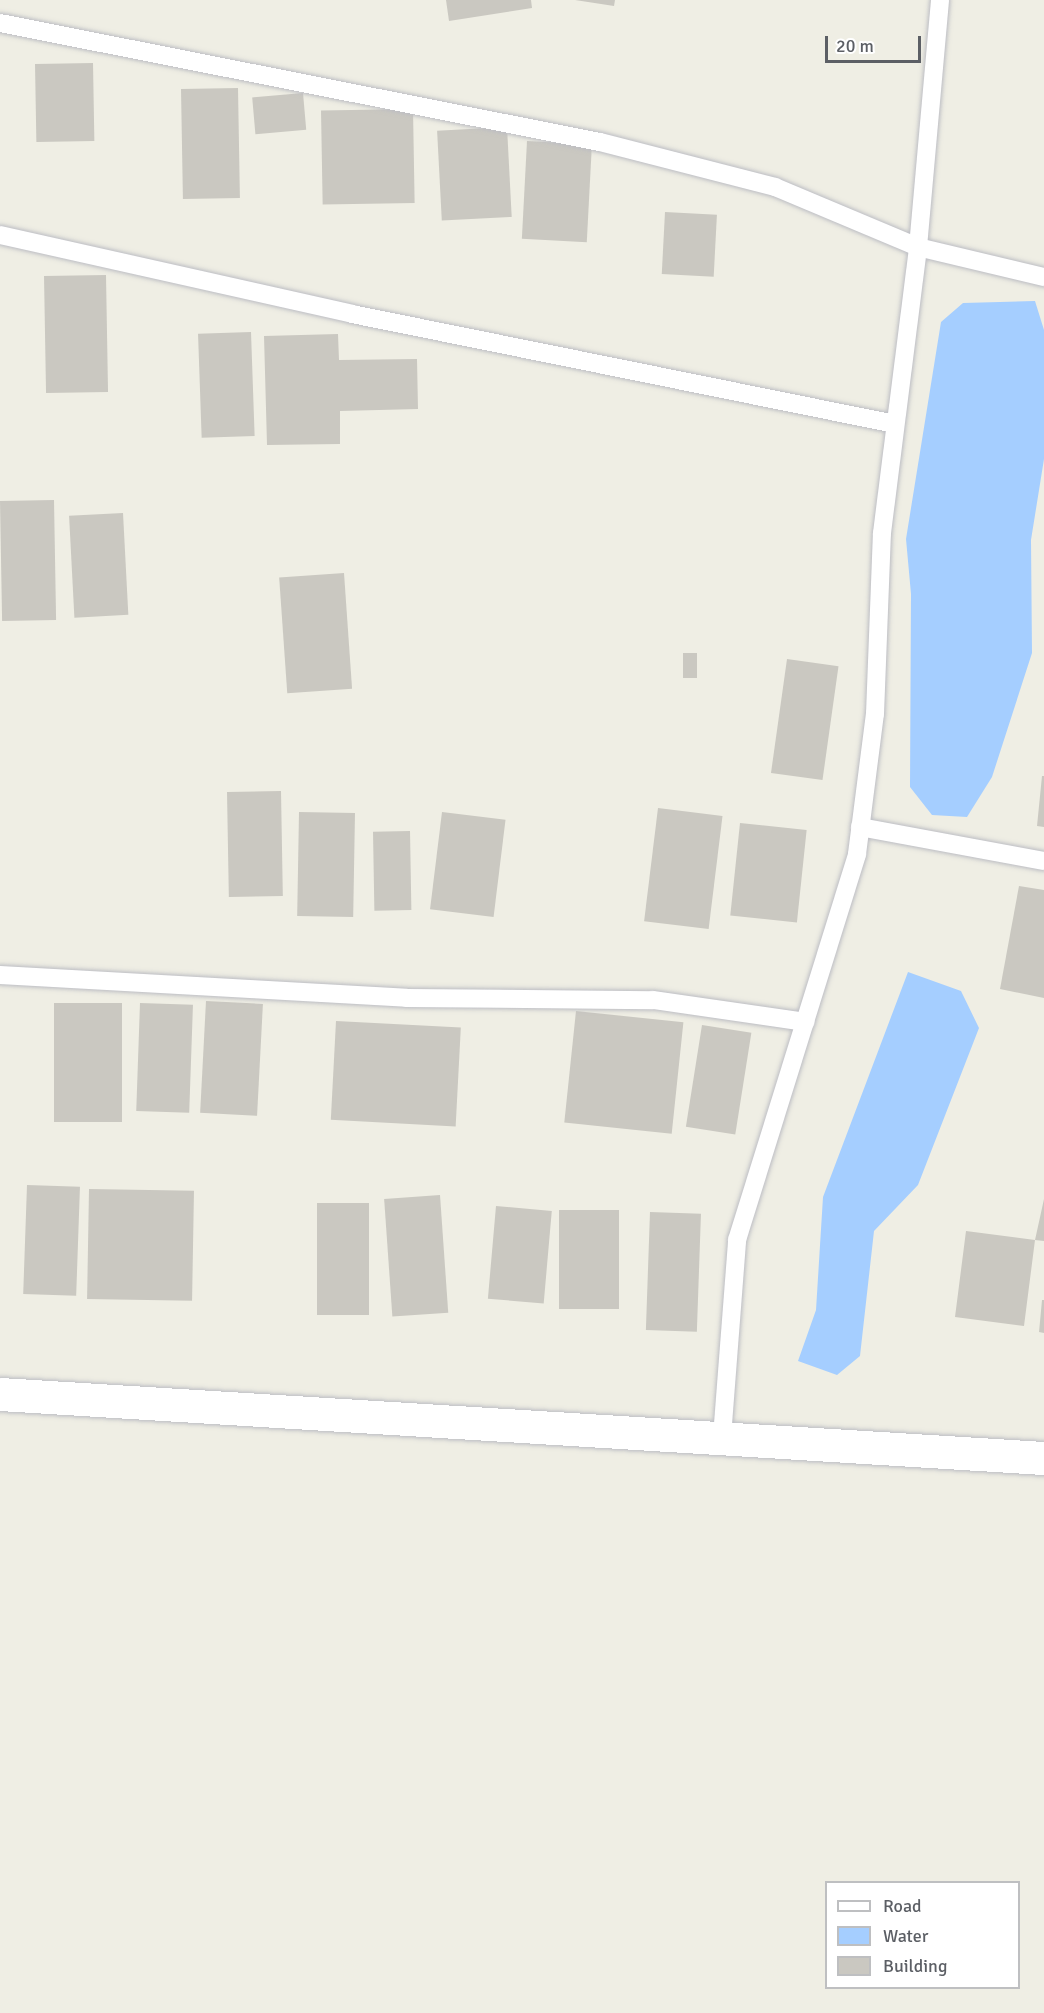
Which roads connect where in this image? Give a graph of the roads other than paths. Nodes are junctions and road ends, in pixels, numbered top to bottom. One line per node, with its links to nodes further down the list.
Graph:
1 (940, 0): 4 (lane)
2 (0, 22): 4 (lane)
3 (0, 235): 6 (lane)
4 (918, 247): 5 (lane); 6 (lane)
5 (1044, 277)
6 (895, 424): 7 (lane)
7 (860, 827): 8 (lane); 10 (lane)
8 (1044, 861)
9 (0, 975): 10 (lane)
10 (805, 1022): 12 (lane)
11 (0, 1394): 12 (street)
12 (722, 1437): 13 (street)
13 (1044, 1458)

